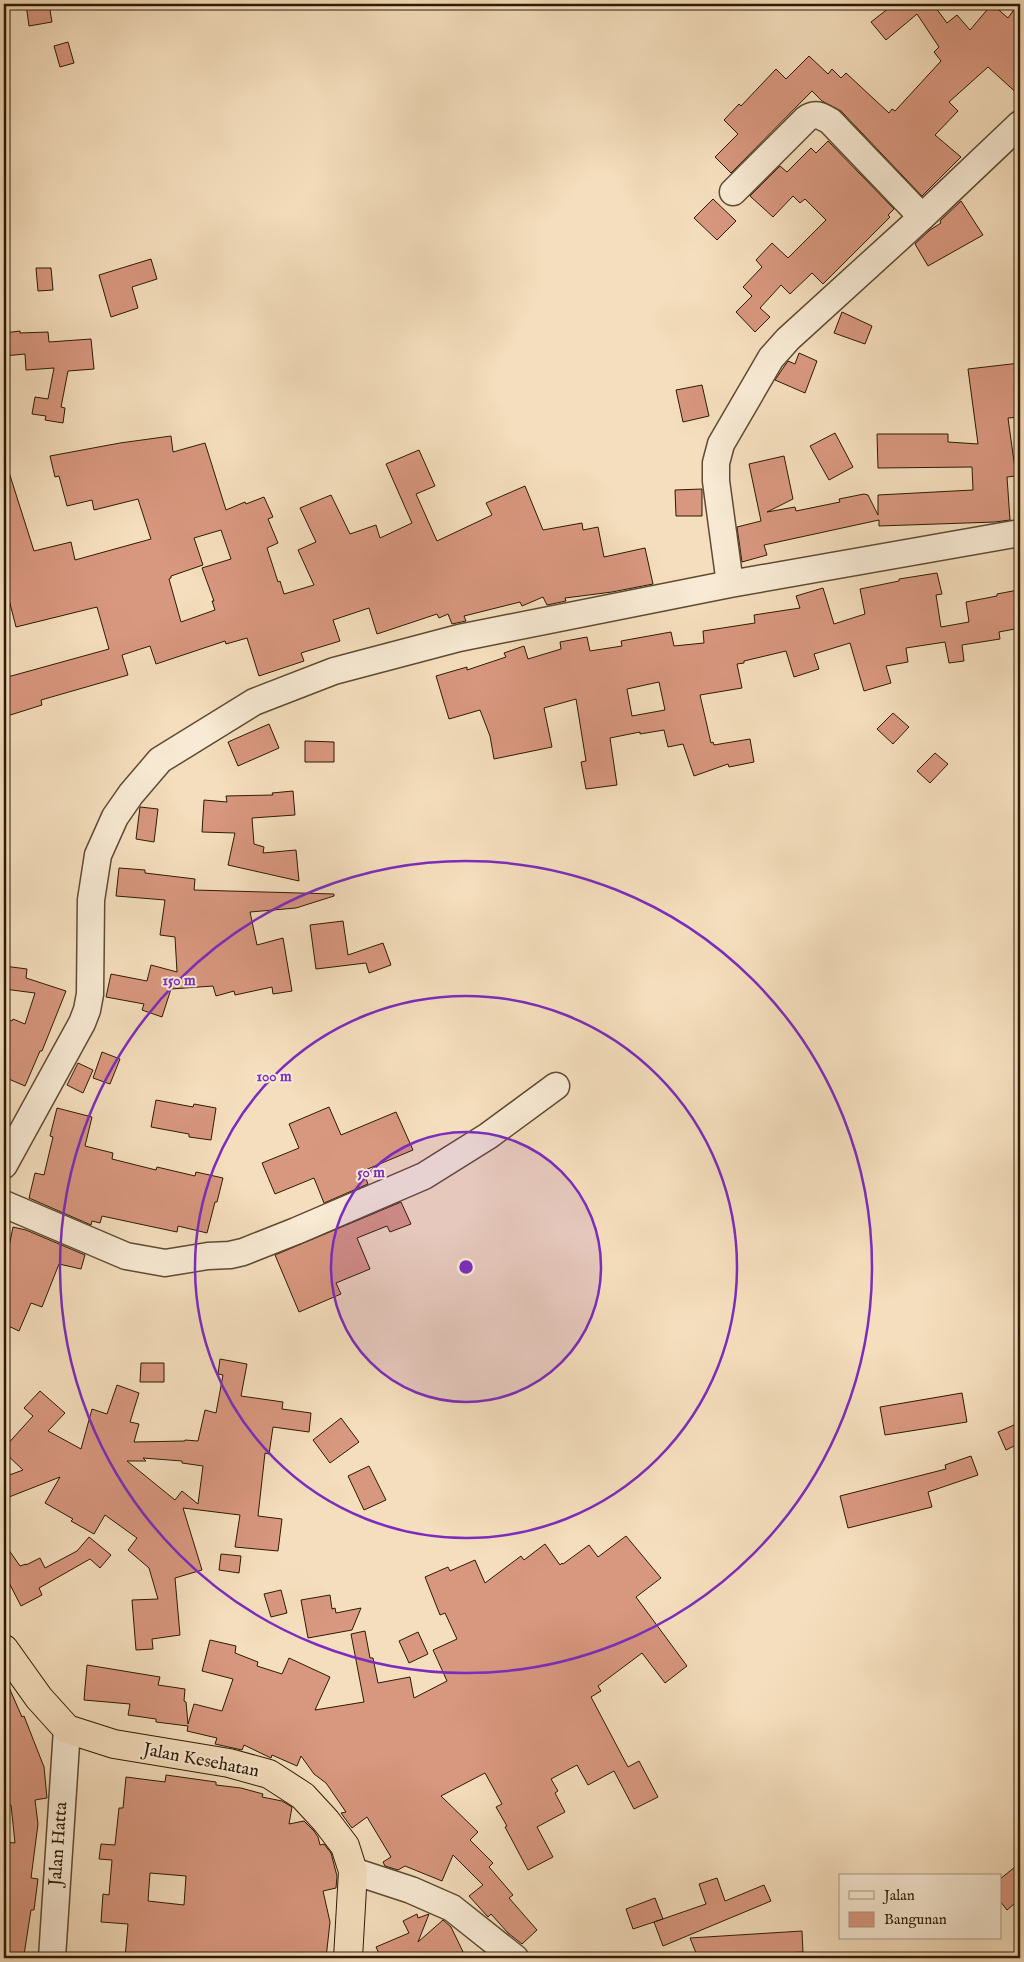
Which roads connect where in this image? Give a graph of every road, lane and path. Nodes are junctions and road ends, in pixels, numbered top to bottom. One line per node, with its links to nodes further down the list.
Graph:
1 (1020, 124): 3 (street)
2 (733, 192): 3 (street)
3 (922, 217): 5 (street)
4 (1020, 532): 5 (street)
5 (730, 584): 7 (street)
6 (556, 1086): 8 (street)
7 (4, 1165)
8 (4, 1204)
9 (4, 1649): 10 (highway)
10 (67, 1729): 11 (highway, Jalan Kesehatan); 12 (street, Jalan Hatta)
11 (353, 1871): 13 (highway, Jalan Kesehatan); 14 (street)
12 (52, 1958)
13 (348, 1958)
14 (515, 1958)

